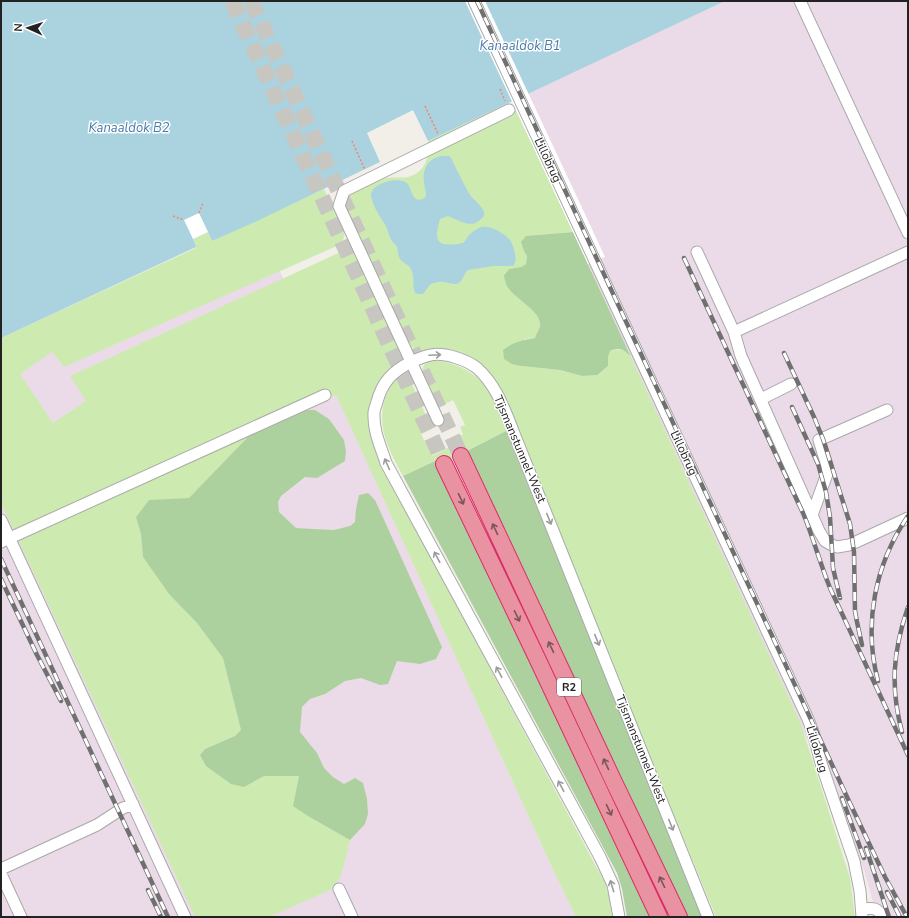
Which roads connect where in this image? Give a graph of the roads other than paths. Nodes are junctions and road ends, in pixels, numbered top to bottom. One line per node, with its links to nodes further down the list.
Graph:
1 (474, 1): 25 (street, Lillobrug)
2 (800, 1): 4 (street)
3 (510, 110): 9 (street)
4 (906, 222): 5 (street)
5 (908, 233)
6 (697, 252): 8 (street)
7 (908, 252): 8 (street)
8 (734, 332): 12 (street)
9 (411, 362): 14 (street); 29 (street, Tijsmanstunnel-West, one-way to 9); 32 (street, Tijsmanstunnel-West, one-way to 32)
10 (791, 384): 12 (street)
11 (325, 396): 20 (street)
12 (761, 398): 17 (street)
13 (887, 410): 17 (street)
14 (438, 420)
15 (461, 456): 31 (highway, R2, one-way to 15)
16 (444, 464): 30 (highway, R2, one-way to 30)
17 (812, 515): 18 (street)
18 (908, 518)
19 (1, 520): 20 (street)
20 (5, 540): 21 (street)
21 (133, 804): 22 (street); 27 (street)
22 (1, 869)
23 (1, 874): 26 (street)
24 (339, 889): 28 (street)
25 (862, 913): 33 (street)
26 (21, 917)
27 (185, 917)
28 (352, 917)
29 (619, 917)
30 (659, 917)
31 (679, 917)
32 (708, 917)
33 (883, 917)

